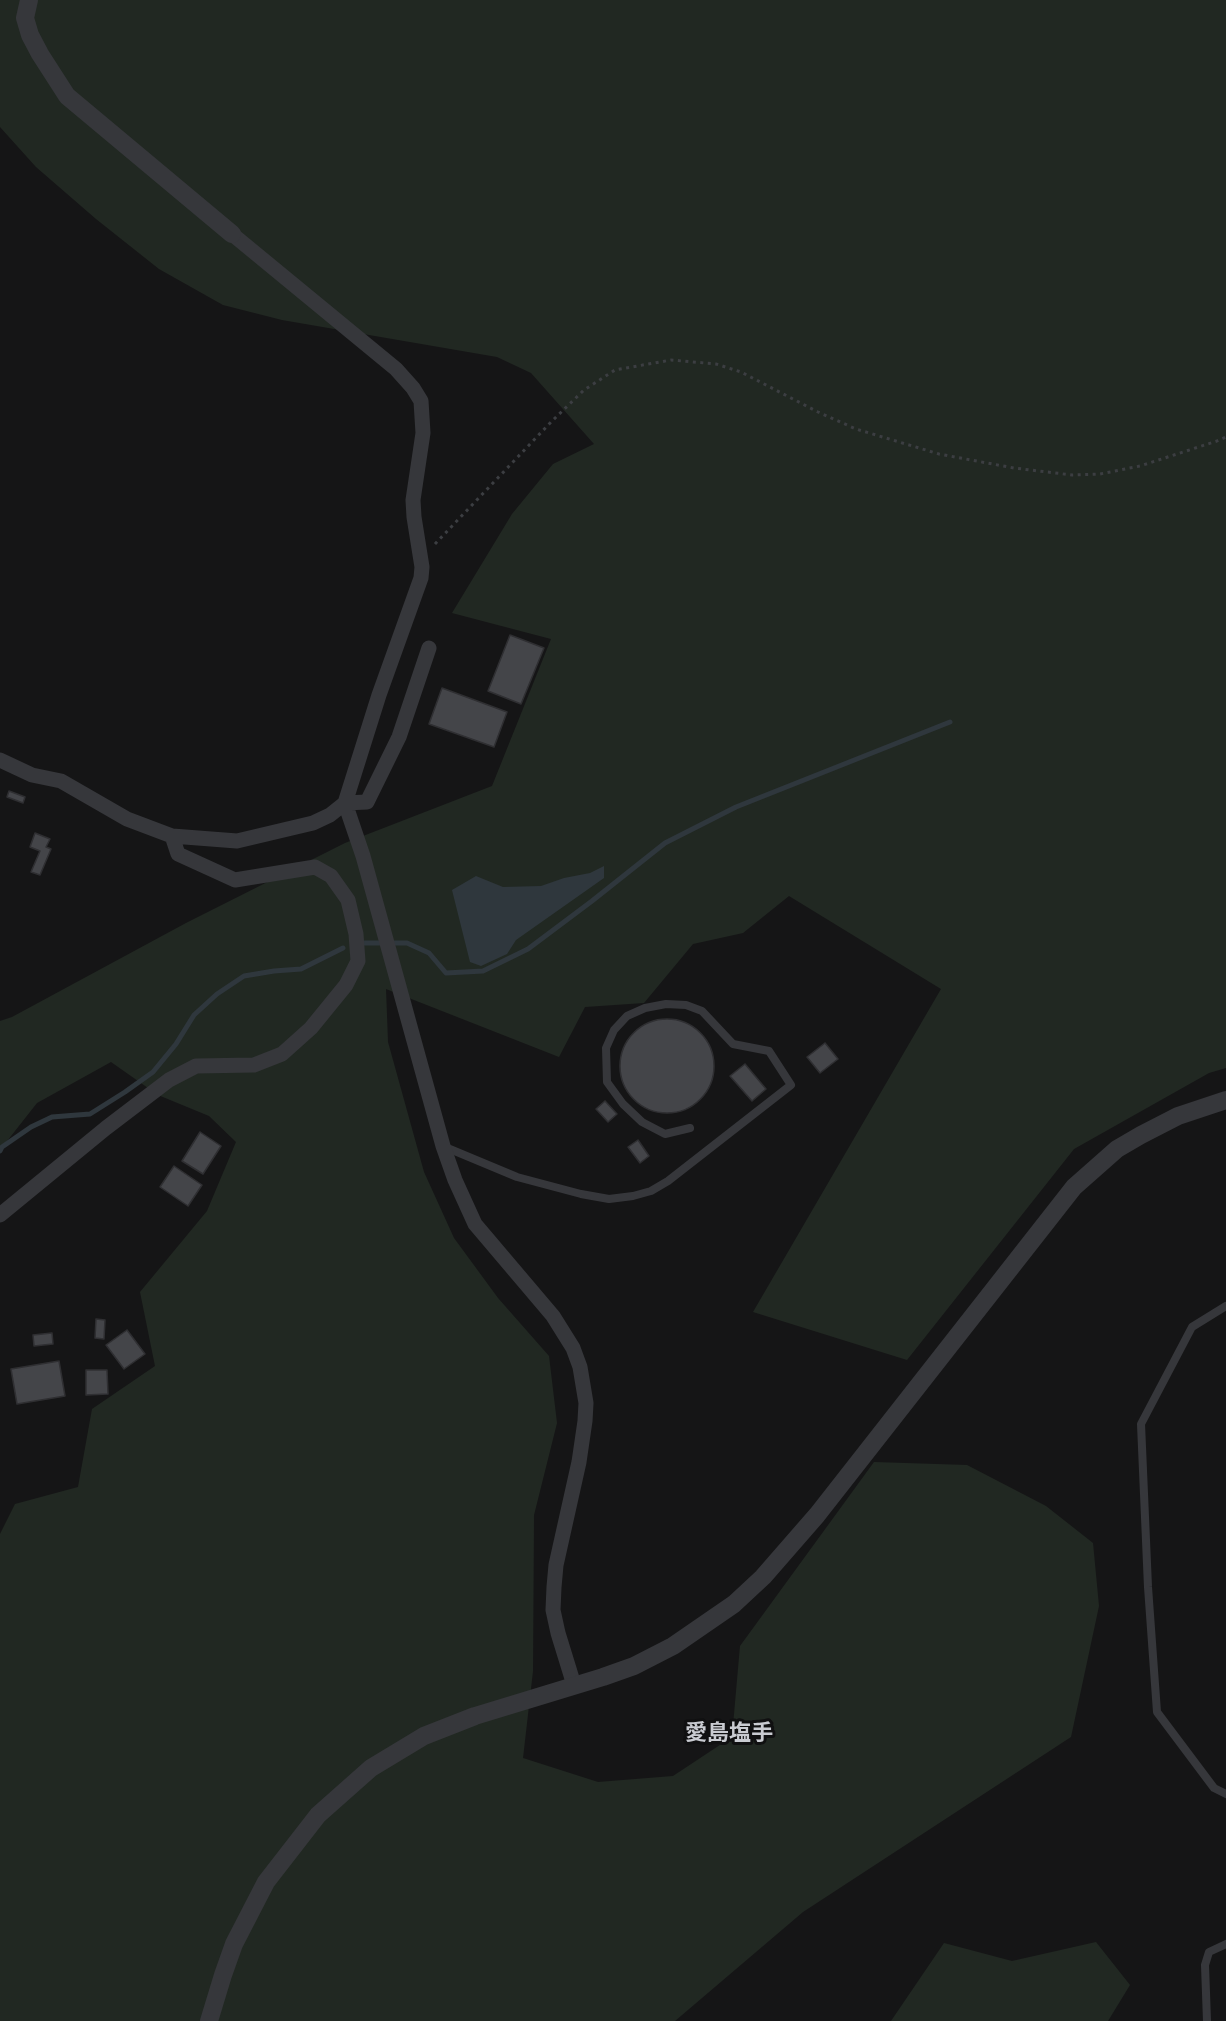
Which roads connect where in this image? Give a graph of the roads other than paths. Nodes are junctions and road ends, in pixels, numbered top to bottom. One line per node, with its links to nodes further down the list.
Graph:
1 (29, 0): 2 (street)
2 (232, 234): 5 (street)
3 (429, 648): 5 (street)
4 (0, 760): 6 (street)
5 (345, 803): 6 (street); 9 (street)
6 (172, 836): 10 (street)
7 (1226, 1100): 12 (street)
8 (690, 1128): 9 (lane)
9 (443, 1146): 12 (street)
10 (0, 1215)
11 (1226, 1306): 13 (lane)
12 (574, 1686): 15 (street)
13 (1226, 1794)
14 (1226, 1944): 16 (lane)
15 (209, 2021)
16 (1207, 2021)

